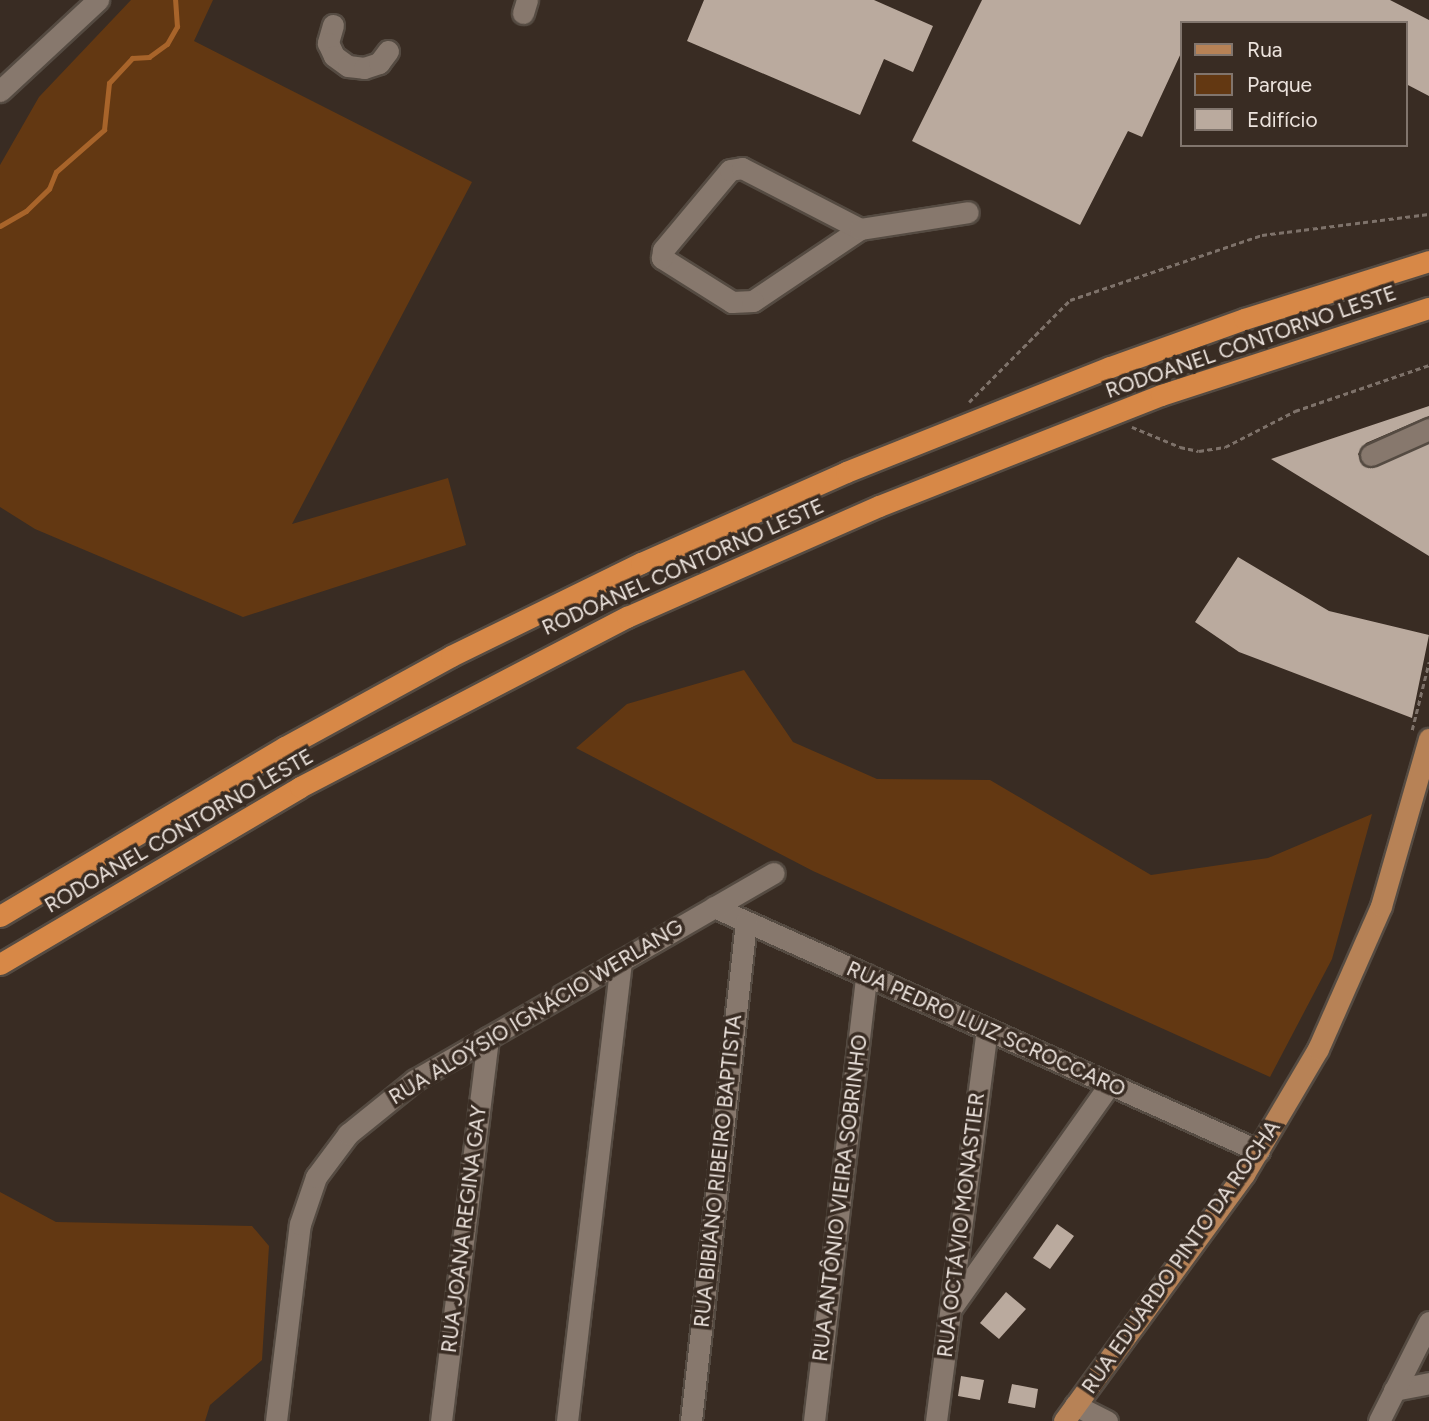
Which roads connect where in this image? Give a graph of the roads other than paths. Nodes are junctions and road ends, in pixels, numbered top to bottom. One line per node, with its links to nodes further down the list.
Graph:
1 (98, 0): 4 (street)
2 (333, 25): 3 (street)
3 (388, 51)
4 (0, 91)
5 (968, 212): 6 (street)
6 (860, 229): 6 (street)
7 (1429, 261): 14 (highway, RODOANEL CONTORNO LESTE)
8 (1429, 309): 17 (highway, RODOANEL CONTORNO LESTE)
9 (1429, 429): 10 (street)
10 (1371, 455)
11 (1419, 739): 22 (main road, RUA EDUARDO PINTO DA ROCHA)
12 (774, 873): 13 (street, RUA ALOÝSIO IGNÁCIO WERLANG)
13 (714, 907): 15 (street, RUA PEDRO LUIZ SCROCCARO); 16 (street, RUA ALOÝSIO IGNÁCIO WERLANG)
14 (0, 916)
15 (746, 922): 18 (street, RUA PEDRO LUIZ SCROCCARO); 31 (street, RUA BIBIANO RIBEIRO BAPTISTA)
16 (621, 961): 20 (street, RUA ALOÝSIO IGNÁCIO WERLANG); 30 (street)
17 (0, 964)
18 (866, 975): 19 (street, RUA PEDRO LUIZ SCROCCARO); 32 (street, RUA ANTÔNIO VIEIRA SOBRINHO)
19 (987, 1029): 21 (street, RUA PEDRO LUIZ SCROCCARO); 23 (street, RUA OCTÁVIO MONASTIER)
20 (488, 1038): 28 (street, RUA ALOÝSIO IGNÁCIO WERLANG); 29 (street, RUA JOANA REGINA GAY)
21 (1110, 1084): 22 (street, RUA PEDRO LUIZ SCROCCARO); 23 (street)
22 (1259, 1151): 27 (main road, RUA EDUARDO PINTO DA ROCHA)
23 (951, 1309): 33 (street, RUA OCTÁVIO MONASTIER)
24 (1429, 1322): 26 (street)
25 (1429, 1383): 26 (street)
26 (1394, 1390): 35 (street)
27 (1069, 1413): 34 (street)
28 (276, 1421)
29 (441, 1421)
30 (566, 1421)
31 (691, 1421)
32 (814, 1421)
33 (936, 1421)
34 (1107, 1421)
35 (1379, 1421)

